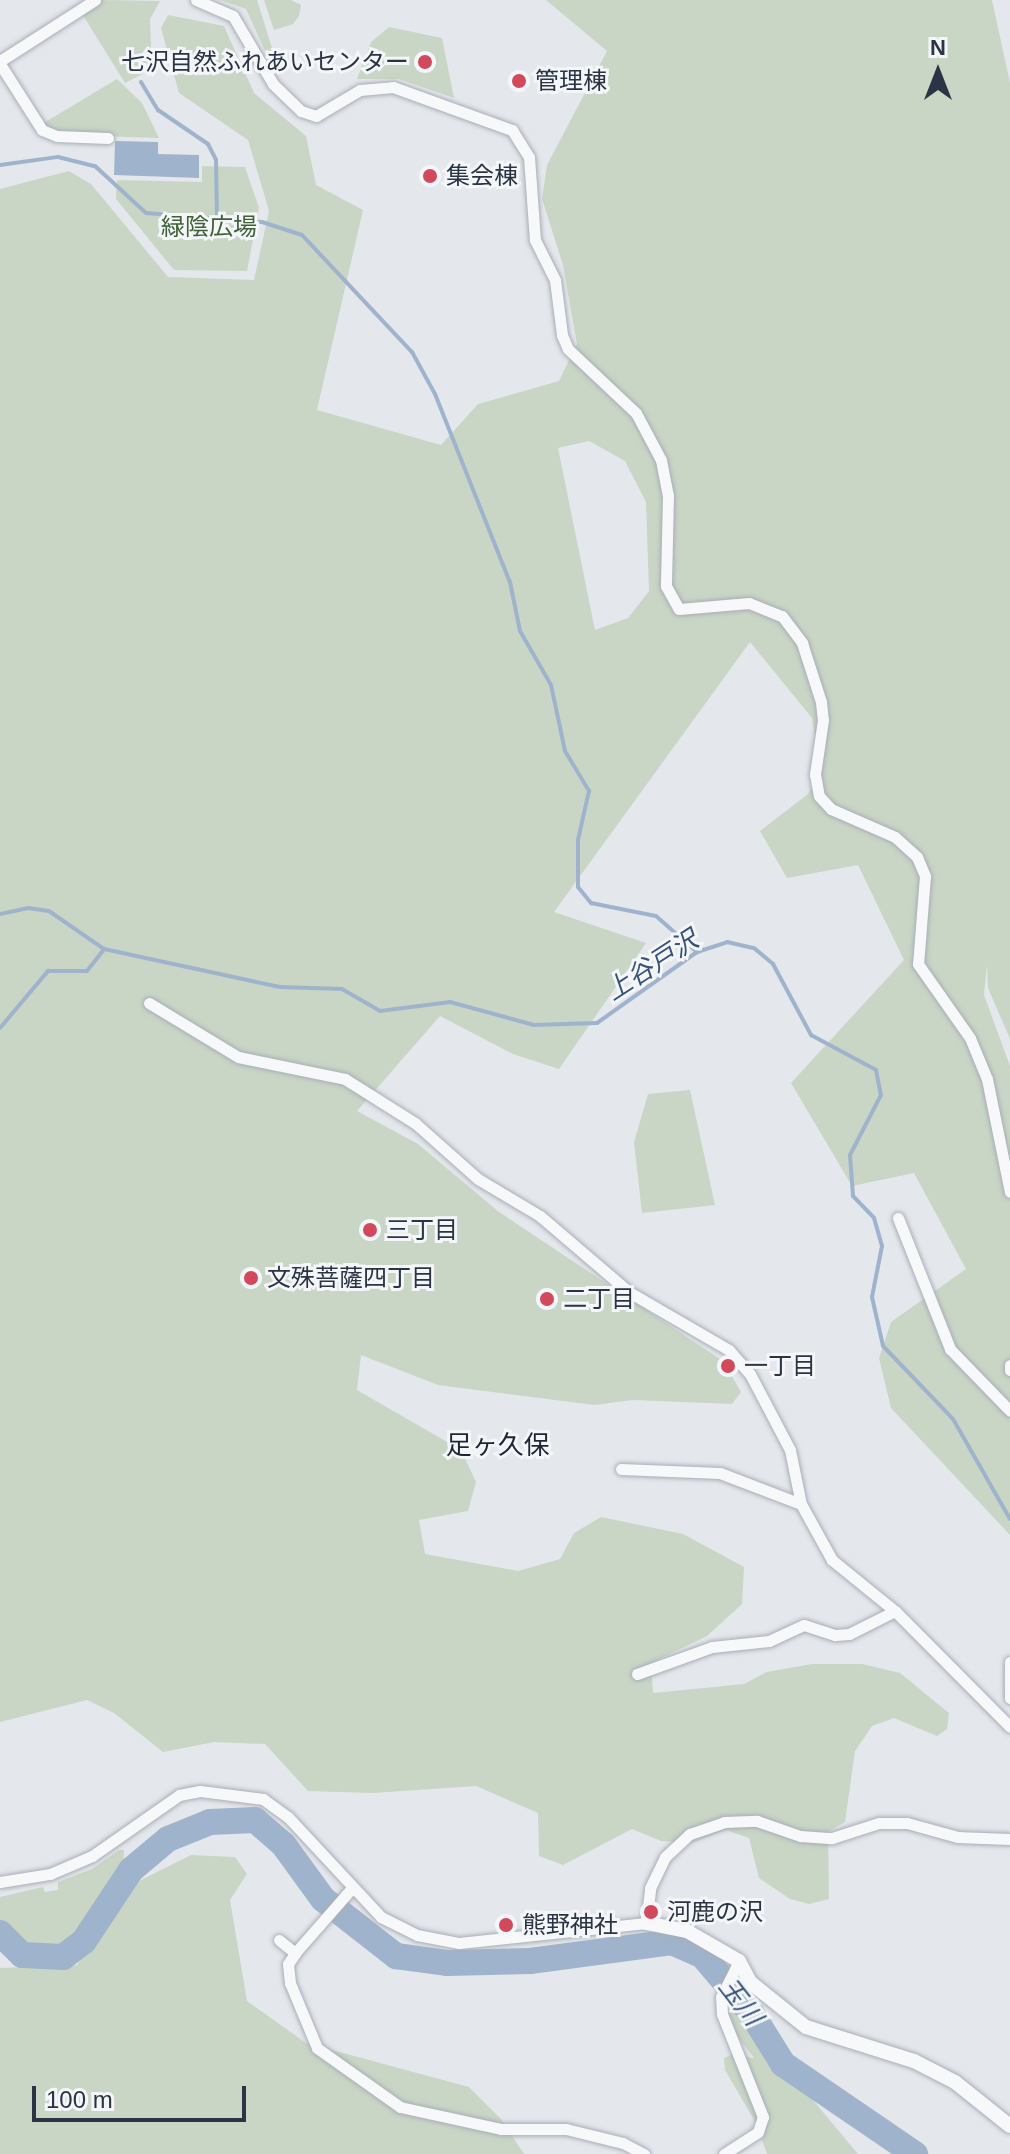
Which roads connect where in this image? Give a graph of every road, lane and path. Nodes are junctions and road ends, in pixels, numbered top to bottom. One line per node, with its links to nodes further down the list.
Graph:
1 (95, 0): 3 (street)
2 (196, 0): 6 (street)
3 (0, 62): 4 (street)
4 (108, 138)
5 (149, 1003): 10 (street)
6 (1010, 1192)
7 (898, 1218): 8 (street)
8 (1010, 1411)
9 (621, 1469): 10 (street)
10 (801, 1504): 11 (street)
11 (895, 1611): 13 (street); 15 (street)
12 (1010, 1662): 14 (street)
13 (637, 1674)
14 (1010, 1698)
15 (1010, 1727)
16 (1010, 1839): 19 (street)
17 (0, 1882): 18 (street)
18 (352, 1888): 19 (street); 21 (street)
19 (646, 1923): 22 (street)
20 (279, 1940): 21 (street)
21 (295, 1953): 24 (street)
22 (738, 1967): 23 (street); 25 (street)
23 (1010, 2126)
24 (644, 2154)
25 (724, 2154)

